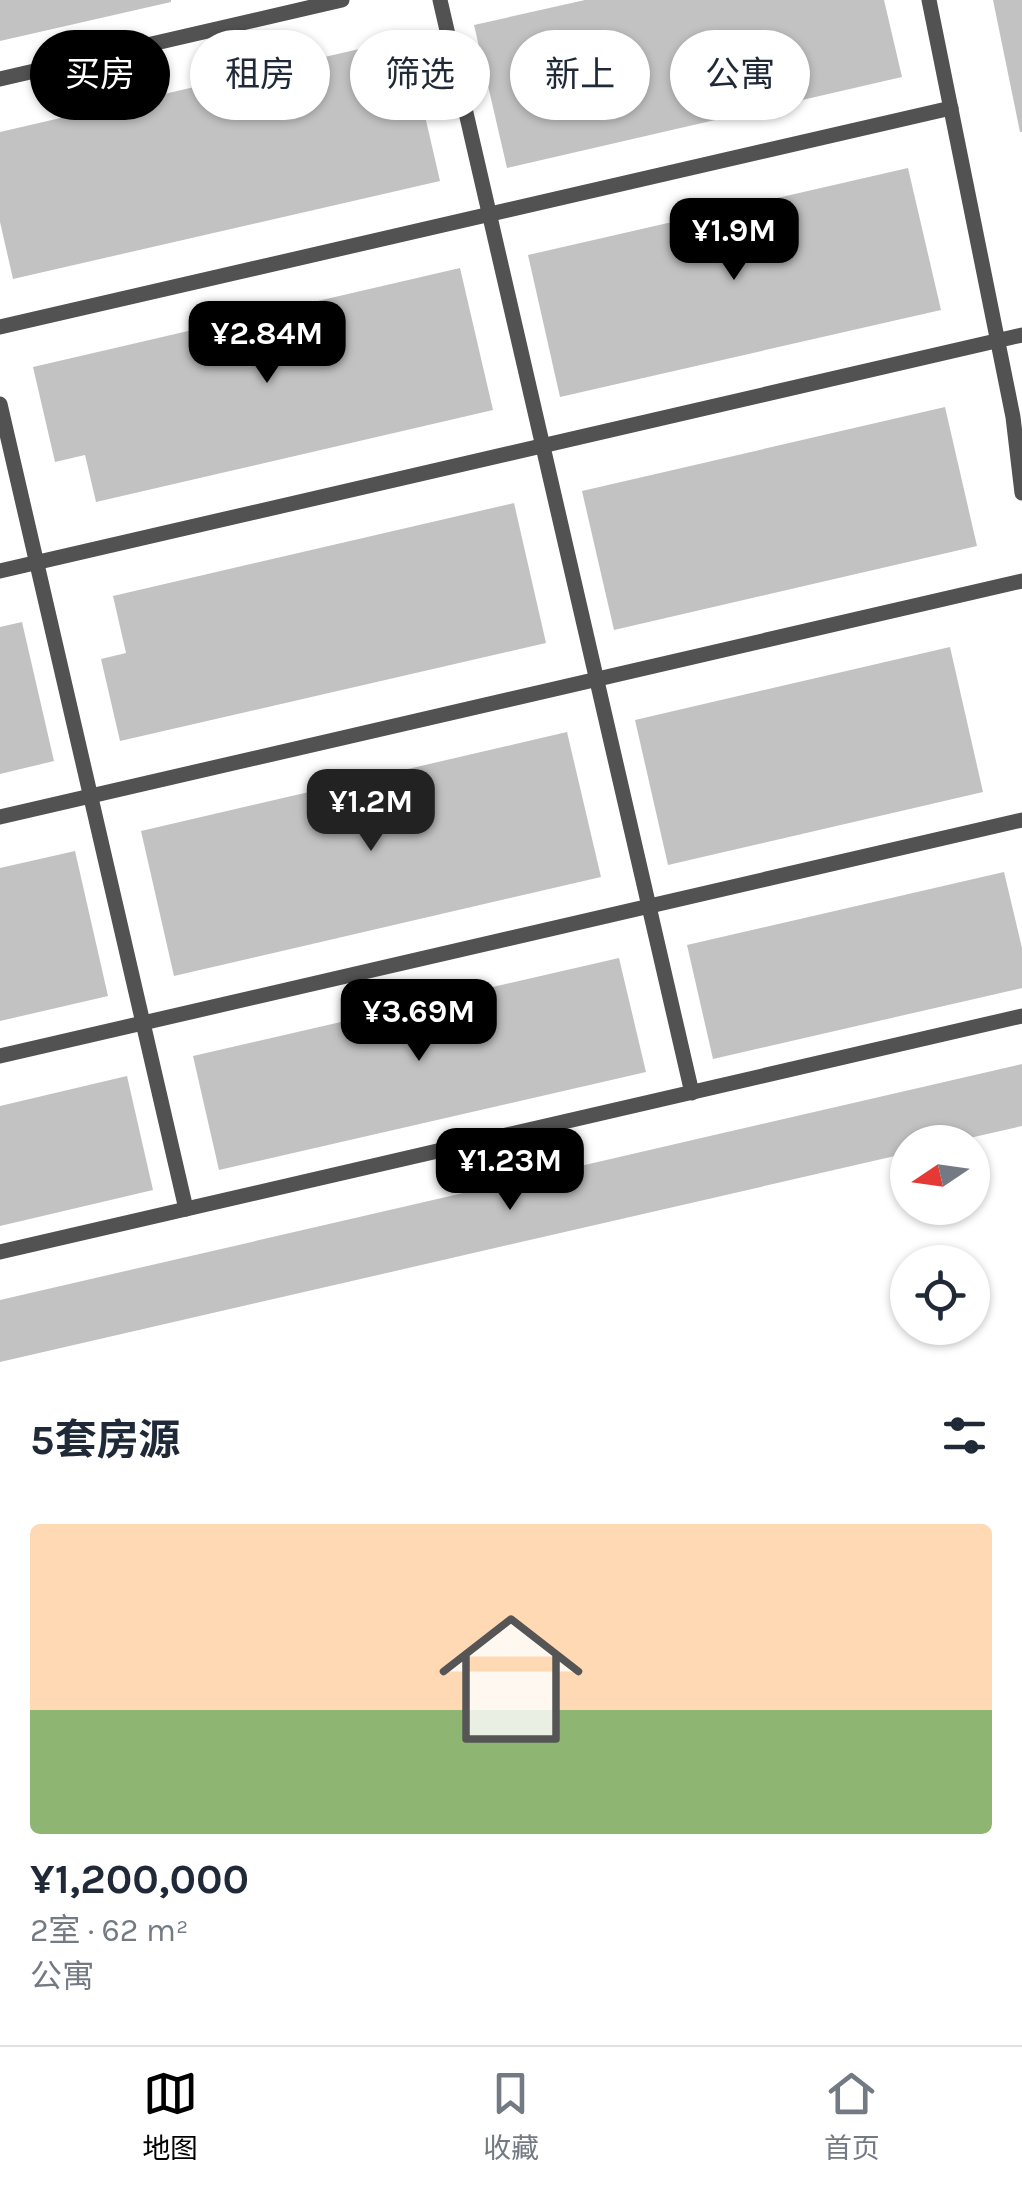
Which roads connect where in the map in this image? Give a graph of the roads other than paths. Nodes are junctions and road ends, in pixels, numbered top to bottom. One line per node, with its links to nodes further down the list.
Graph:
1 (342, 0): 4 (lane)
2 (440, 0): 6 (lane)
3 (929, 0): 5 (lane)
4 (0, 79)
5 (951, 108): 6 (lane); 9 (lane)
6 (490, 214): 7 (lane); 11 (lane)
7 (0, 327)
8 (1022, 334): 9 (lane)
9 (998, 340): 11 (lane); 12 (lane)
10 (0, 404): 13 (lane)
11 (543, 445): 13 (lane); 16 (lane)
12 (1022, 494)
13 (36, 562): 14 (lane); 17 (lane)
14 (0, 570)
15 (1022, 581): 16 (lane)
16 (597, 680): 17 (lane); 20 (lane)
17 (90, 796): 18 (lane); 22 (lane)
18 (0, 817)
19 (1022, 820): 20 (lane)
20 (649, 906): 22 (lane); 24 (lane)
21 (1022, 1016): 24 (lane)
22 (143, 1023): 23 (lane); 25 (lane)
23 (0, 1056)
24 (692, 1092): 25 (lane)
25 (186, 1210): 26 (lane)
26 (0, 1252)

